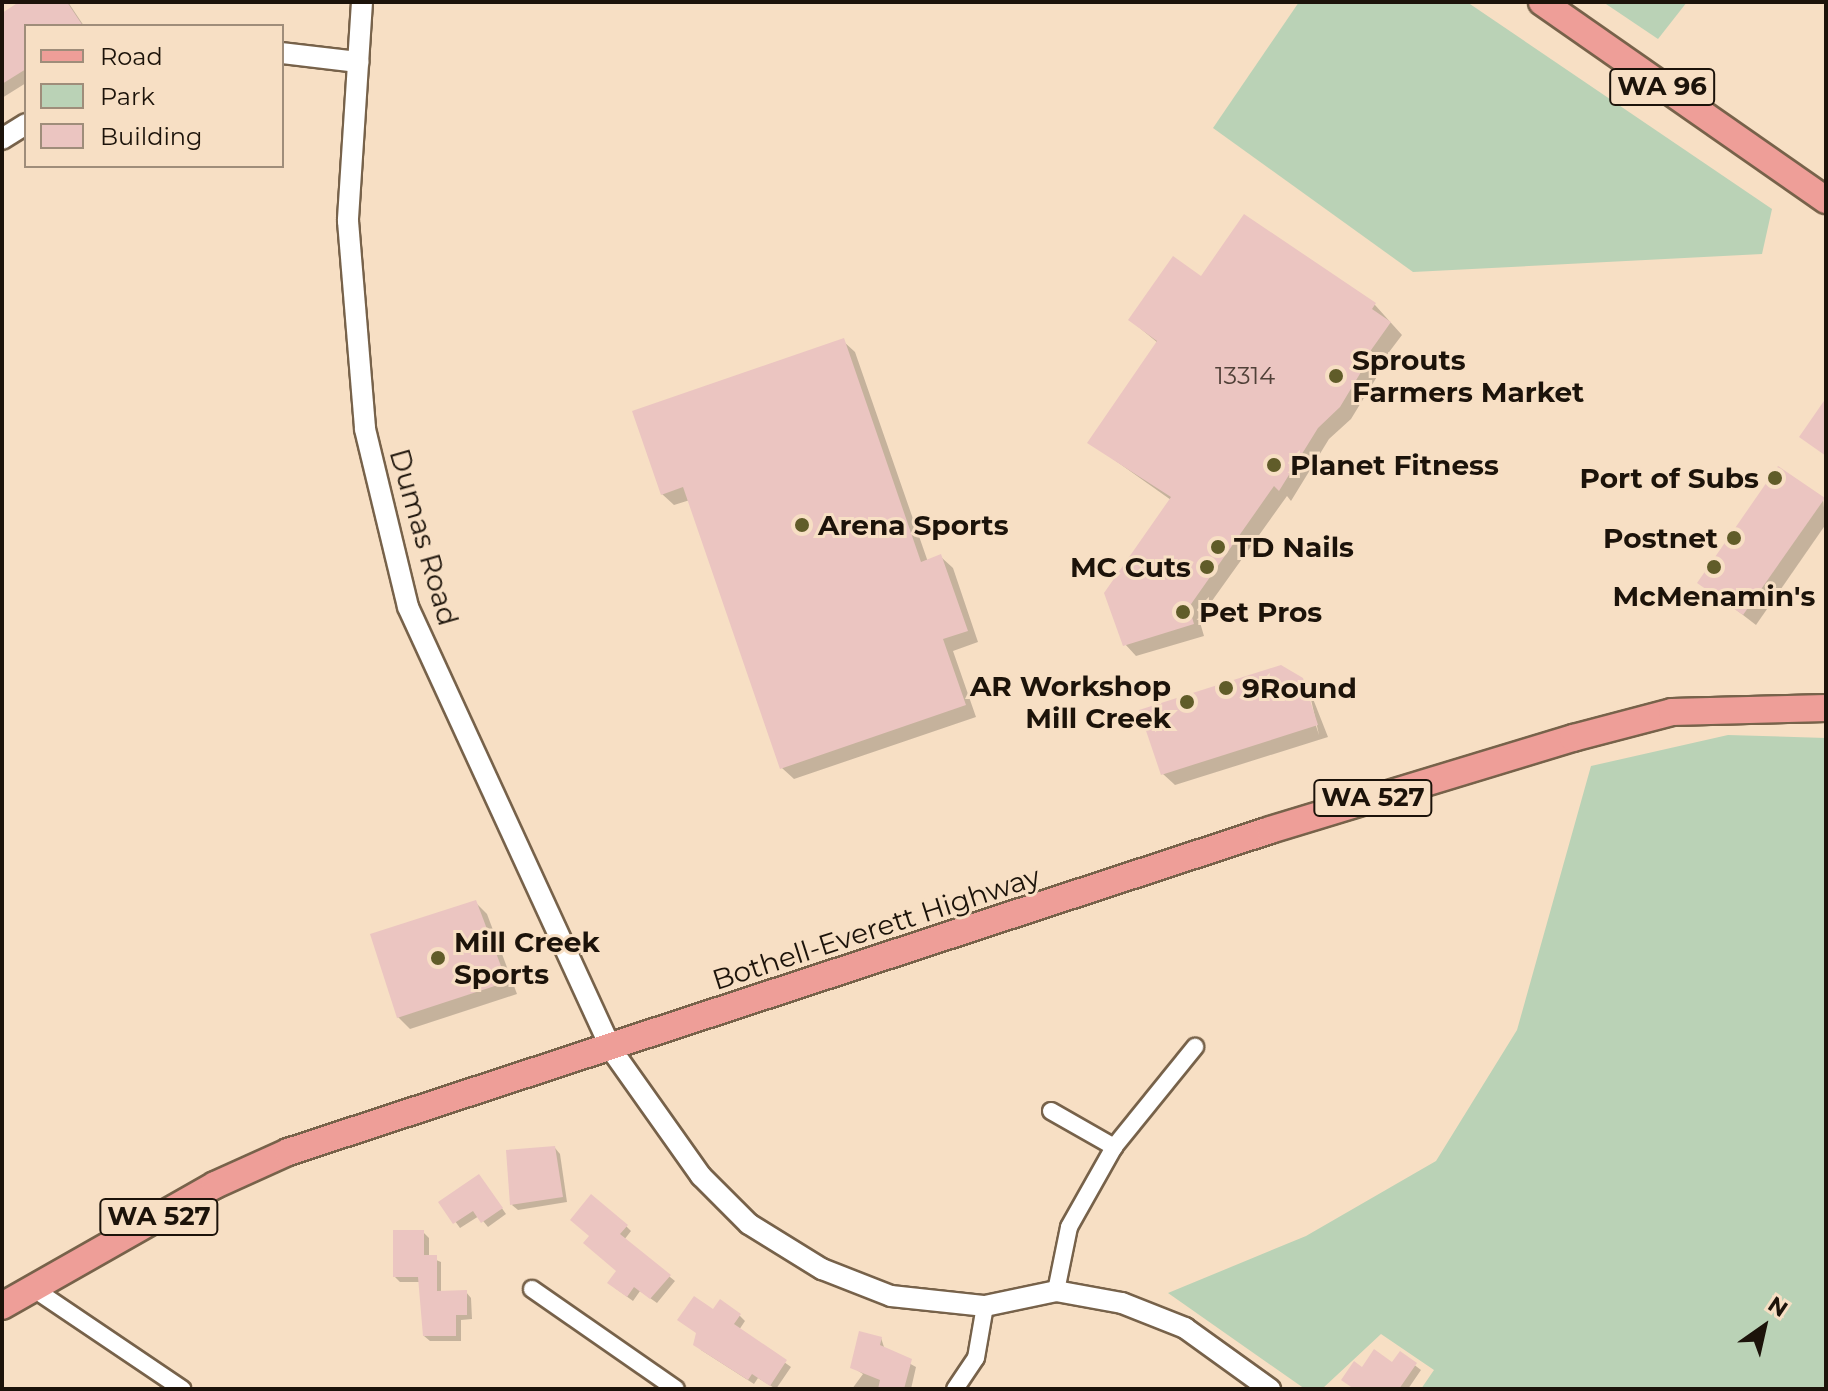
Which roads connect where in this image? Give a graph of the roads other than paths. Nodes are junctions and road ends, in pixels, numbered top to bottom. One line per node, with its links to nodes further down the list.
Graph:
1 (362, 2): 4 (street, Dumas Road)
2 (1535, 3): 7 (main road, WA 96)
3 (284, 53): 4 (street)
4 (358, 62): 10 (street, Dumas Road)
5 (24, 125): 6 (street)
6 (2, 139)
7 (1826, 200)
8 (1818, 703): 10 (main road, Bothell-Everett Highway / WA 527)
9 (1195, 1047): 12 (street)
10 (611, 1049): 13 (main road, Bothell-Everett Highway / WA 527); 17 (street, Dumas Road)
11 (1051, 1111): 12 (street)
12 (1114, 1147): 15 (street)
13 (34, 1289): 16 (main road, Bothell-Everett Highway / WA 527); 18 (street)
14 (532, 1289): 19 (street)
15 (1056, 1291): 17 (street, Dumas Road); 21 (street)
16 (2, 1306)
17 (985, 1306): 20 (street)
18 (182, 1389)
19 (676, 1389)
20 (955, 1389)
21 (1270, 1389)

